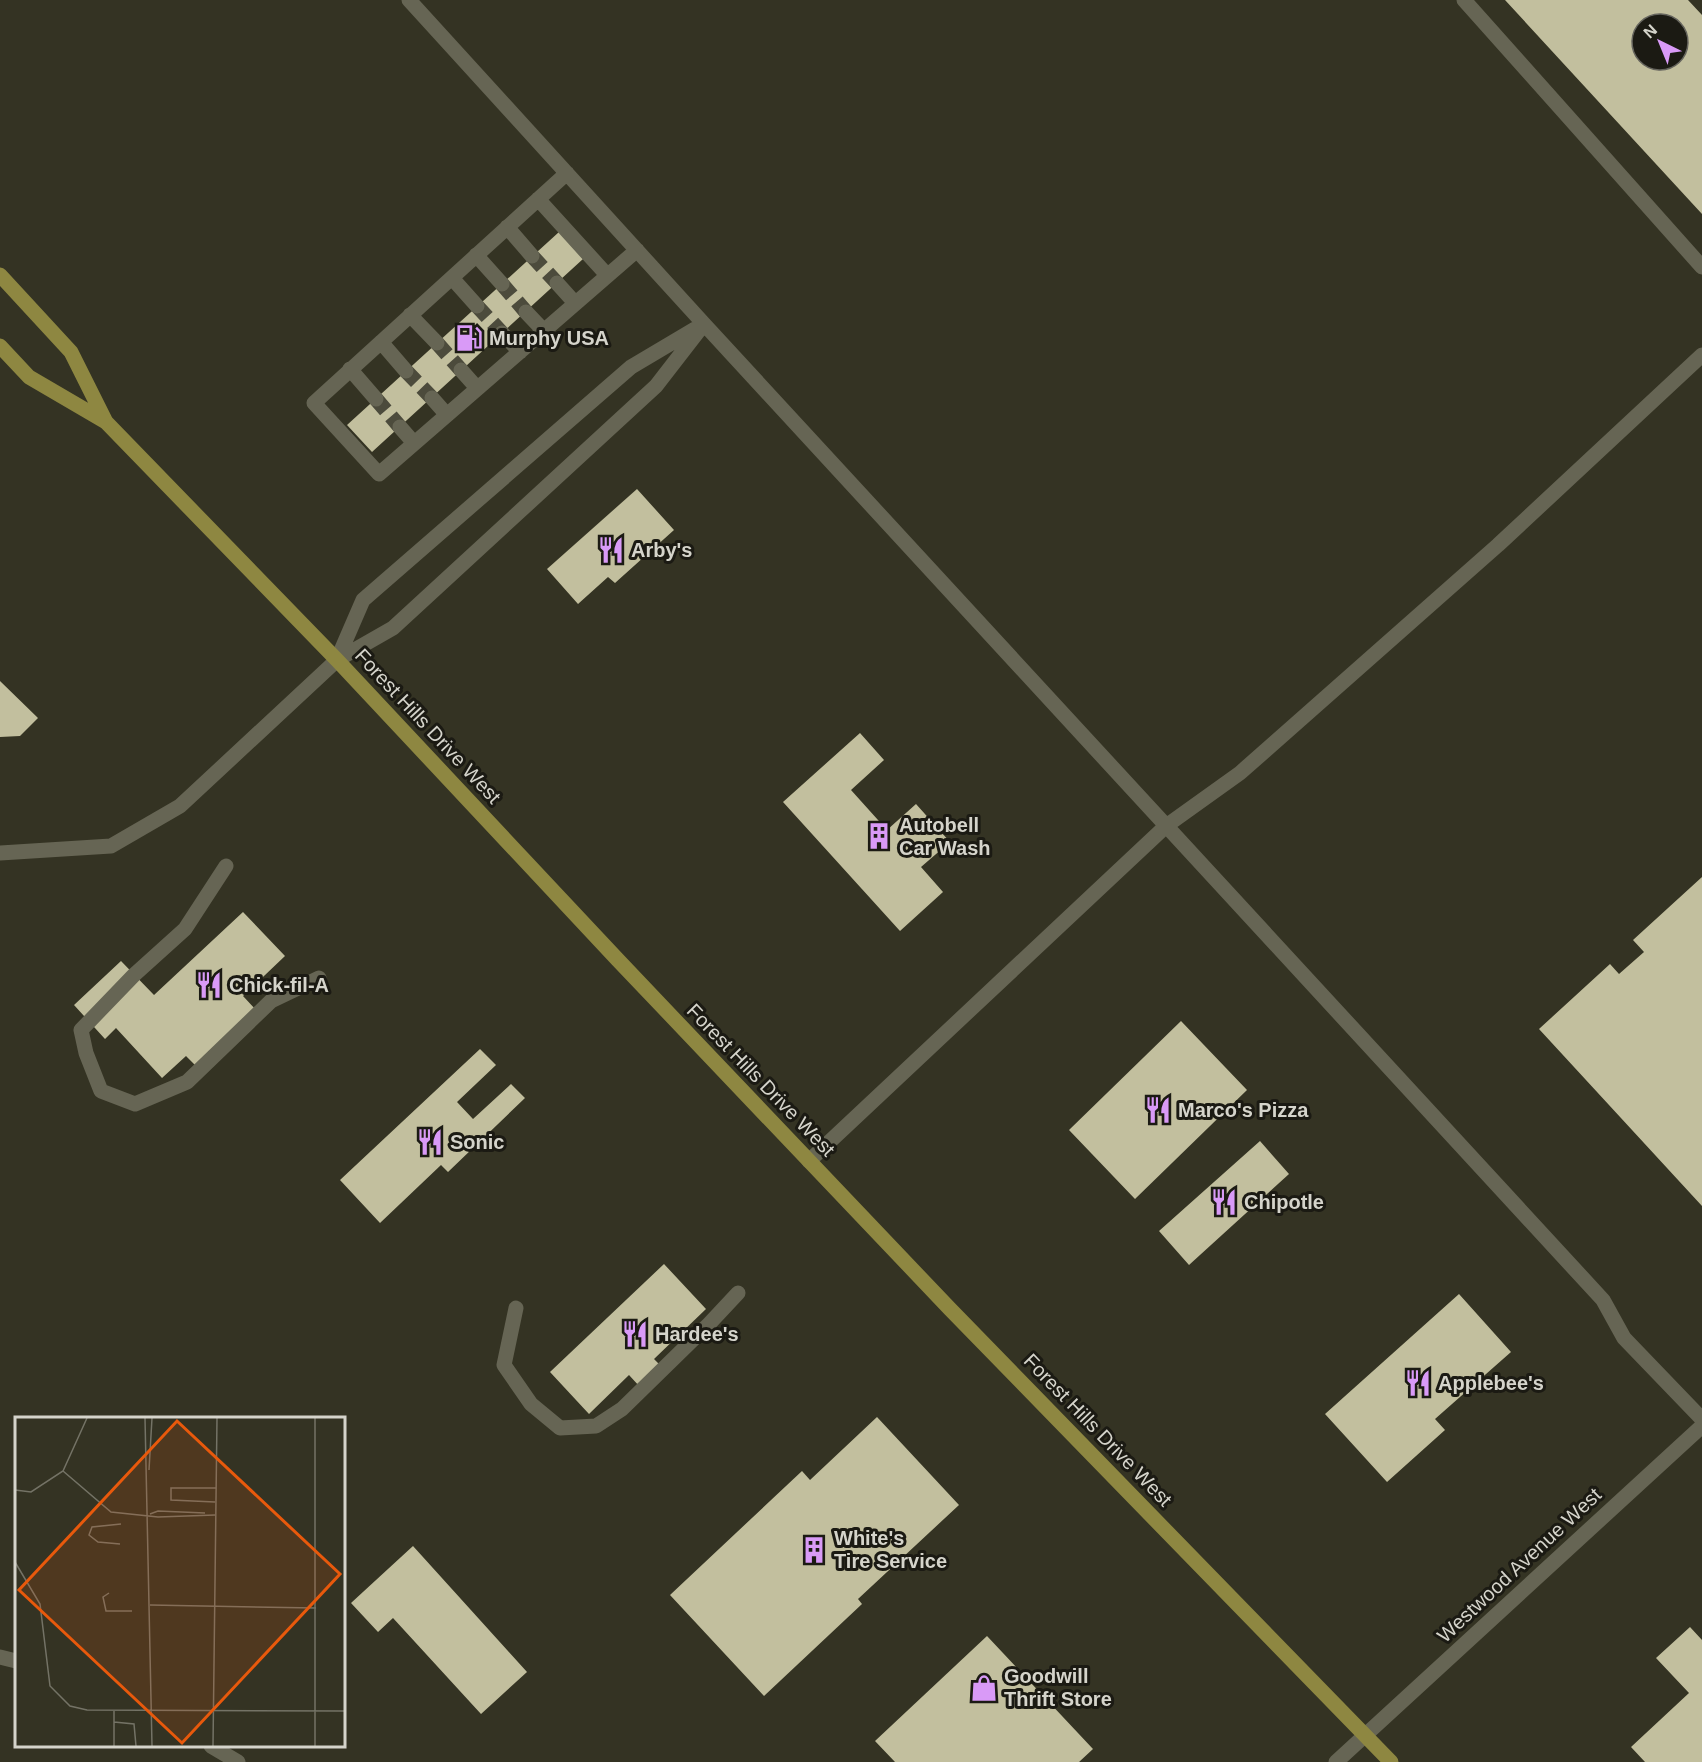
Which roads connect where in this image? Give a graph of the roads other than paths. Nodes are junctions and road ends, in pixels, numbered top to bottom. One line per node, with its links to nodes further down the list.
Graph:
1 (409, 0): 3 (street)
2 (1464, 0): 9 (street)
3 (567, 173): 4 (street); 6 (street)
4 (538, 200): 5 (street); 11 (street)
5 (507, 227): 7 (street); 8 (street)
6 (637, 250): 11 (street); 19 (street)
7 (476, 255): 12 (street); 14 (street)
8 (532, 256)
9 (1702, 267)
10 (0, 275): 34 (main road, Forest Hills Drive West)
11 (607, 275): 15 (street)
12 (452, 278): 16 (street); 18 (street)
13 (556, 283): 15 (street)
14 (502, 284)
15 (575, 303): 20 (street)
16 (477, 306)
17 (526, 312): 20 (street)
18 (410, 315): 22 (street); 23 (street)
19 (704, 324): 37 (street); 37 (street); 38 (street)
20 (543, 331): 25 (street)
21 (502, 333): 25 (street)
22 (381, 342): 27 (street); 29 (street)
23 (437, 343)
24 (0, 346): 34 (main road, Forest Hills Drive West)
25 (519, 352): 30 (street)
26 (1702, 355): 38 (street)
27 (350, 369): 32 (street); 36 (street)
28 (461, 370): 30 (street)
29 (406, 371)
30 (477, 388): 33 (street)
31 (432, 398): 33 (street)
32 (376, 399)
33 (447, 415): 36 (street)
34 (106, 422): 37 (main road, Forest Hills Drive West)
35 (400, 427): 36 (street)
36 (414, 443)
37 (337, 660): 39 (street); 42 (main road, Forest Hills Drive West)
38 (1166, 826): 42 (street); 45 (street)
39 (0, 853)
40 (226, 866): 41 (street)
41 (319, 978)
42 (809, 1161): 49 (main road, Forest Hills Drive West)
43 (738, 1293): 44 (street)
44 (516, 1308)
45 (1702, 1419)
46 (1702, 1426): 49 (street, Westwood Avenue West)
47 (0, 1657): 48 (street)
48 (15, 1661)
49 (1365, 1735): 52 (street, Westwood Avenue West); 53 (main road, Forest Hills Drive West)
50 (213, 1747): 51 (street)
51 (238, 1762)
52 (1336, 1762)
53 (1391, 1762)

